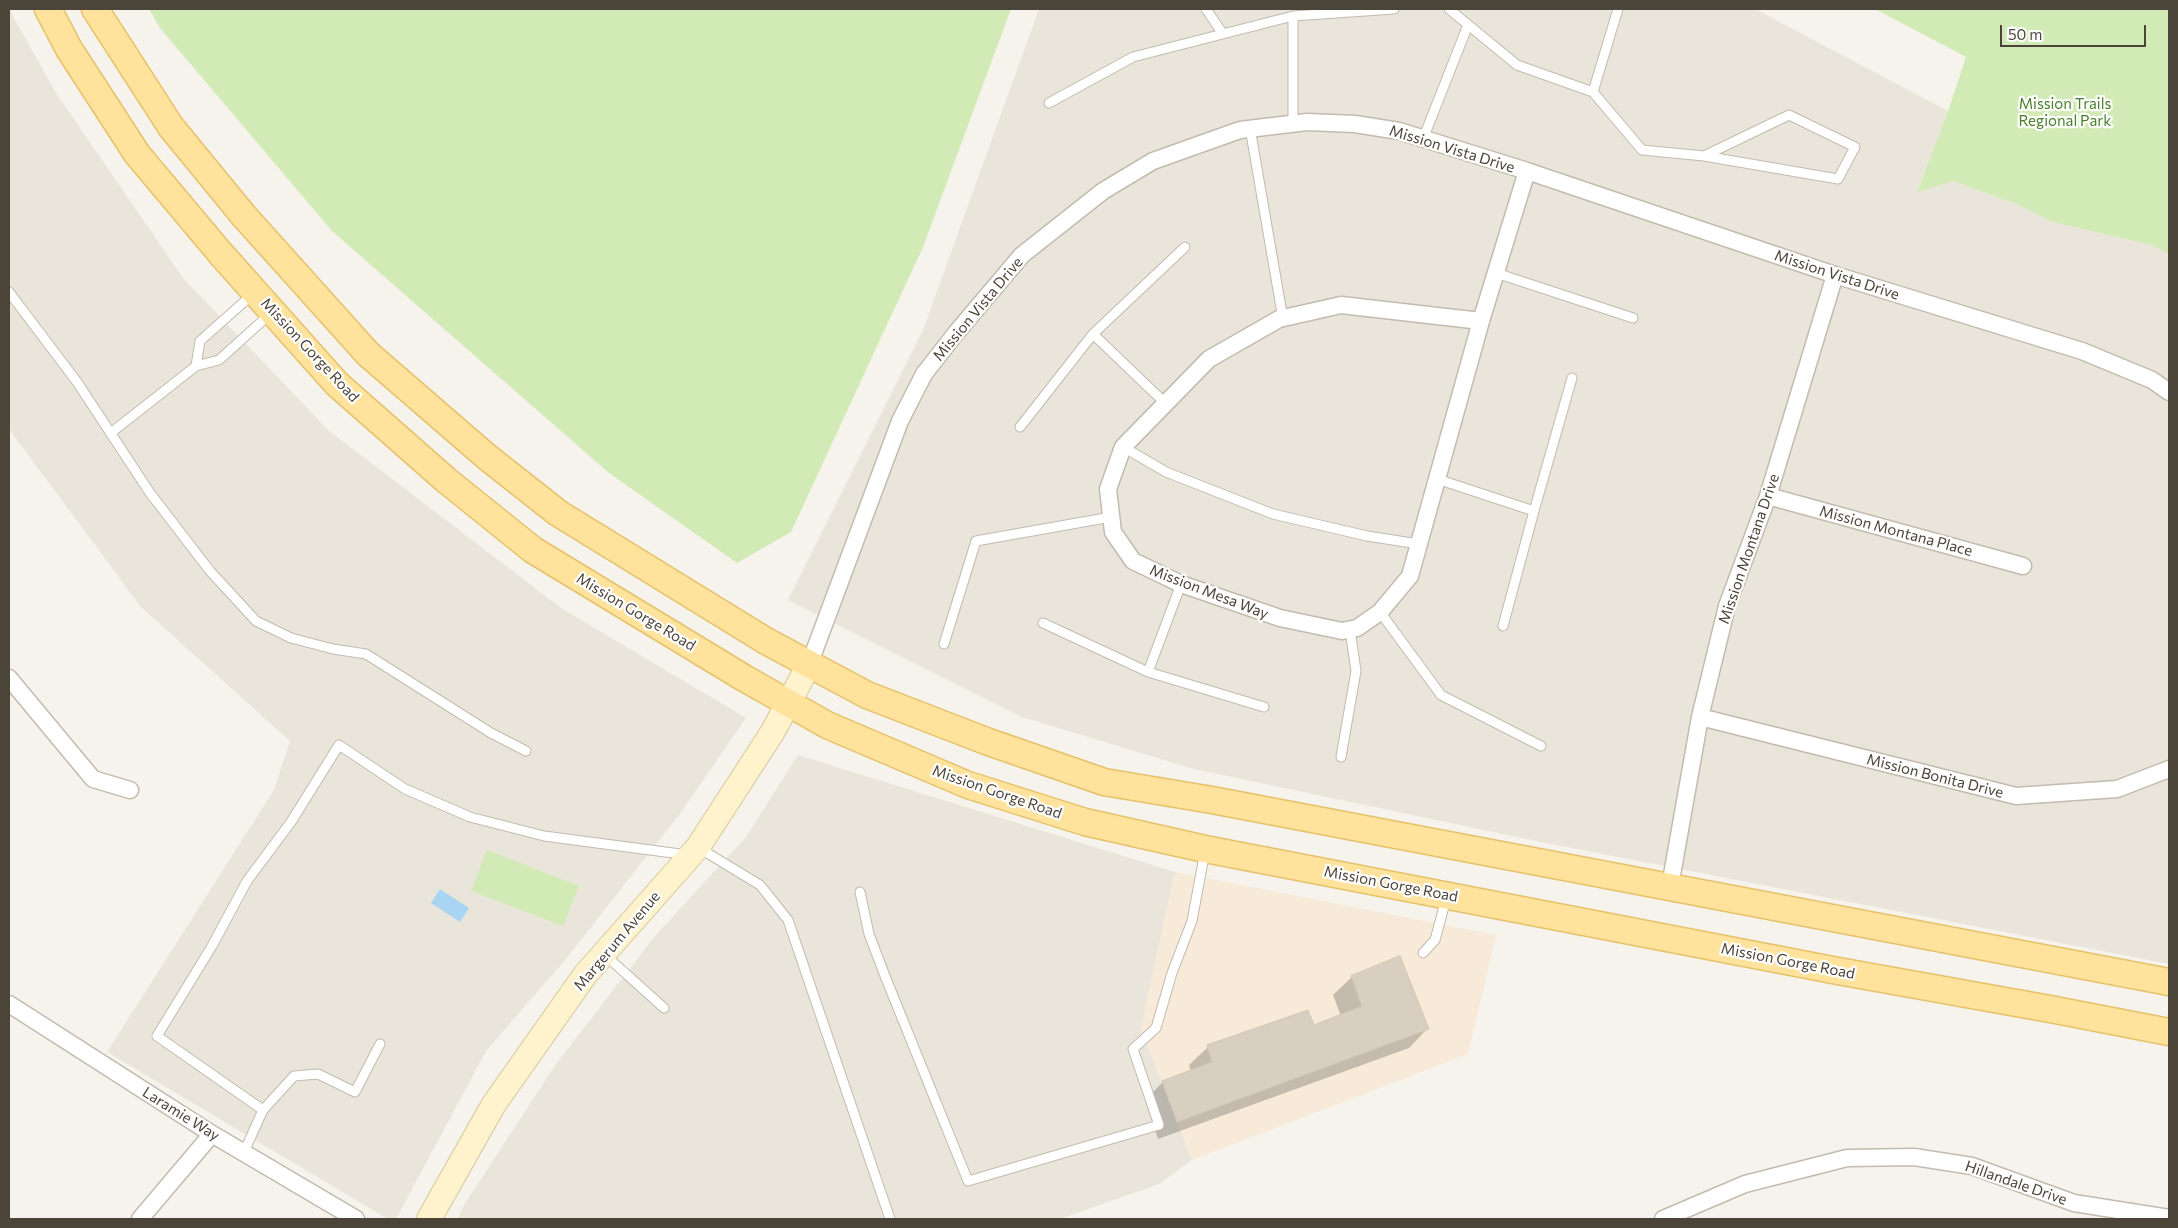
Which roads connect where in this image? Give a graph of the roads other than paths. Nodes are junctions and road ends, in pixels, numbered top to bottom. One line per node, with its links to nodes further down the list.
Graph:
1 (48, 9): 21 (main road, Mission Gorge Road)
2 (96, 9): 46 (main road)
3 (1206, 9): 9 (lane)
4 (1394, 9): 7 (lane)
5 (1449, 9): 8 (lane)
6 (1618, 9): 10 (lane)
7 (1293, 16): 9 (lane); 12 (lane)
8 (1468, 25): 10 (lane); 14 (lane)
9 (1223, 34): 11 (lane)
10 (1593, 92): 15 (lane)
11 (1049, 103)
12 (1293, 124): 13 (street, Mission Vista Drive); 14 (street, Mission Vista Drive)
13 (1250, 128): 24 (lane); 46 (street, Mission Vista Drive)
14 (1423, 139): 16 (street, Mission Vista Drive)
15 (1704, 156): 15 (lane)
16 (1527, 172): 18 (street); 19 (street, Mission Vista Drive)
17 (1185, 247): 26 (lane)
18 (1496, 273): 23 (lane); 25 (street)
19 (1835, 275): 29 (street, Mission Vista Drive); 35 (street, Mission Montana Drive)
20 (9, 292): 32 (lane)
21 (255, 292): 22 (main road, Mission Gorge Road); 27 (lane)
22 (272, 312): 27 (lane); 49 (main road, Mission Gorge Road)
23 (1633, 318)
24 (1283, 319): 25 (street, Mission Mesa Way); 30 (street, Mission Mesa Way)
25 (1481, 321): 34 (street)
26 (1093, 334): 30 (lane); 31 (lane)
27 (196, 366): 32 (lane)
28 (1572, 378): 36 (lane)
29 (2169, 392)
30 (1165, 403): 33 (street, Mission Mesa Way)
31 (1020, 427)
32 (112, 432): 53 (lane)
33 (1123, 447): 37 (street, Mission Mesa Way); 38 (lane)
34 (1437, 479): 36 (lane); 38 (street)
35 (1768, 496): 39 (street, Mission Montana Place); 51 (street, Mission Montana Drive)
36 (1534, 511): 43 (lane)
37 (1111, 517): 40 (street, Mission Mesa Way); 45 (lane)
38 (1419, 544): 41 (street)
39 (2023, 566)
40 (1182, 584): 44 (street, Mission Mesa Way); 47 (lane)
41 (1380, 612): 44 (street); 52 (lane)
42 (1043, 624): 47 (lane)
43 (1503, 626)
44 (1350, 630): 54 (lane)
45 (944, 644)
46 (809, 665): 49 (street, Margerum Avenue); 59 (main road)
47 (1148, 672): 50 (lane)
48 (9, 678): 56 (street)
49 (789, 704): 57 (main road, Mission Gorge Road); 58 (street, Margerum Avenue)
50 (1264, 707)
51 (1700, 717): 55 (street, Mission Bonita Drive); 59 (street, Mission Montana Drive)
52 (1541, 746)
53 (526, 751)
54 (1341, 757)
55 (2169, 769)
56 (130, 790)
57 (1205, 849): 60 (lane); 61 (main road, Mission Gorge Road)
58 (694, 851): 63 (street, Margerum Avenue); 69 (lane); 76 (lane)
59 (1670, 886): 64 (main road)
60 (860, 892)
61 (1447, 895): 62 (lane); 67 (main road, Mission Gorge Road)
62 (1424, 953)
63 (604, 954): 66 (lane); 75 (street, Margerum Avenue)
64 (2169, 982)
65 (9, 1004): 70 (street, Laramie Way)
66 (664, 1008)
67 (2169, 1032)
68 (380, 1044): 69 (lane)
69 (263, 1110): 71 (lane)
70 (212, 1134): 71 (street, Laramie Way); 73 (street)
71 (244, 1152): 74 (street, Laramie Way)
72 (2169, 1218): 77 (street, Hillandale Drive)
73 (140, 1219)
74 (356, 1219)
75 (429, 1219)
76 (890, 1219)
77 (1663, 1219)

